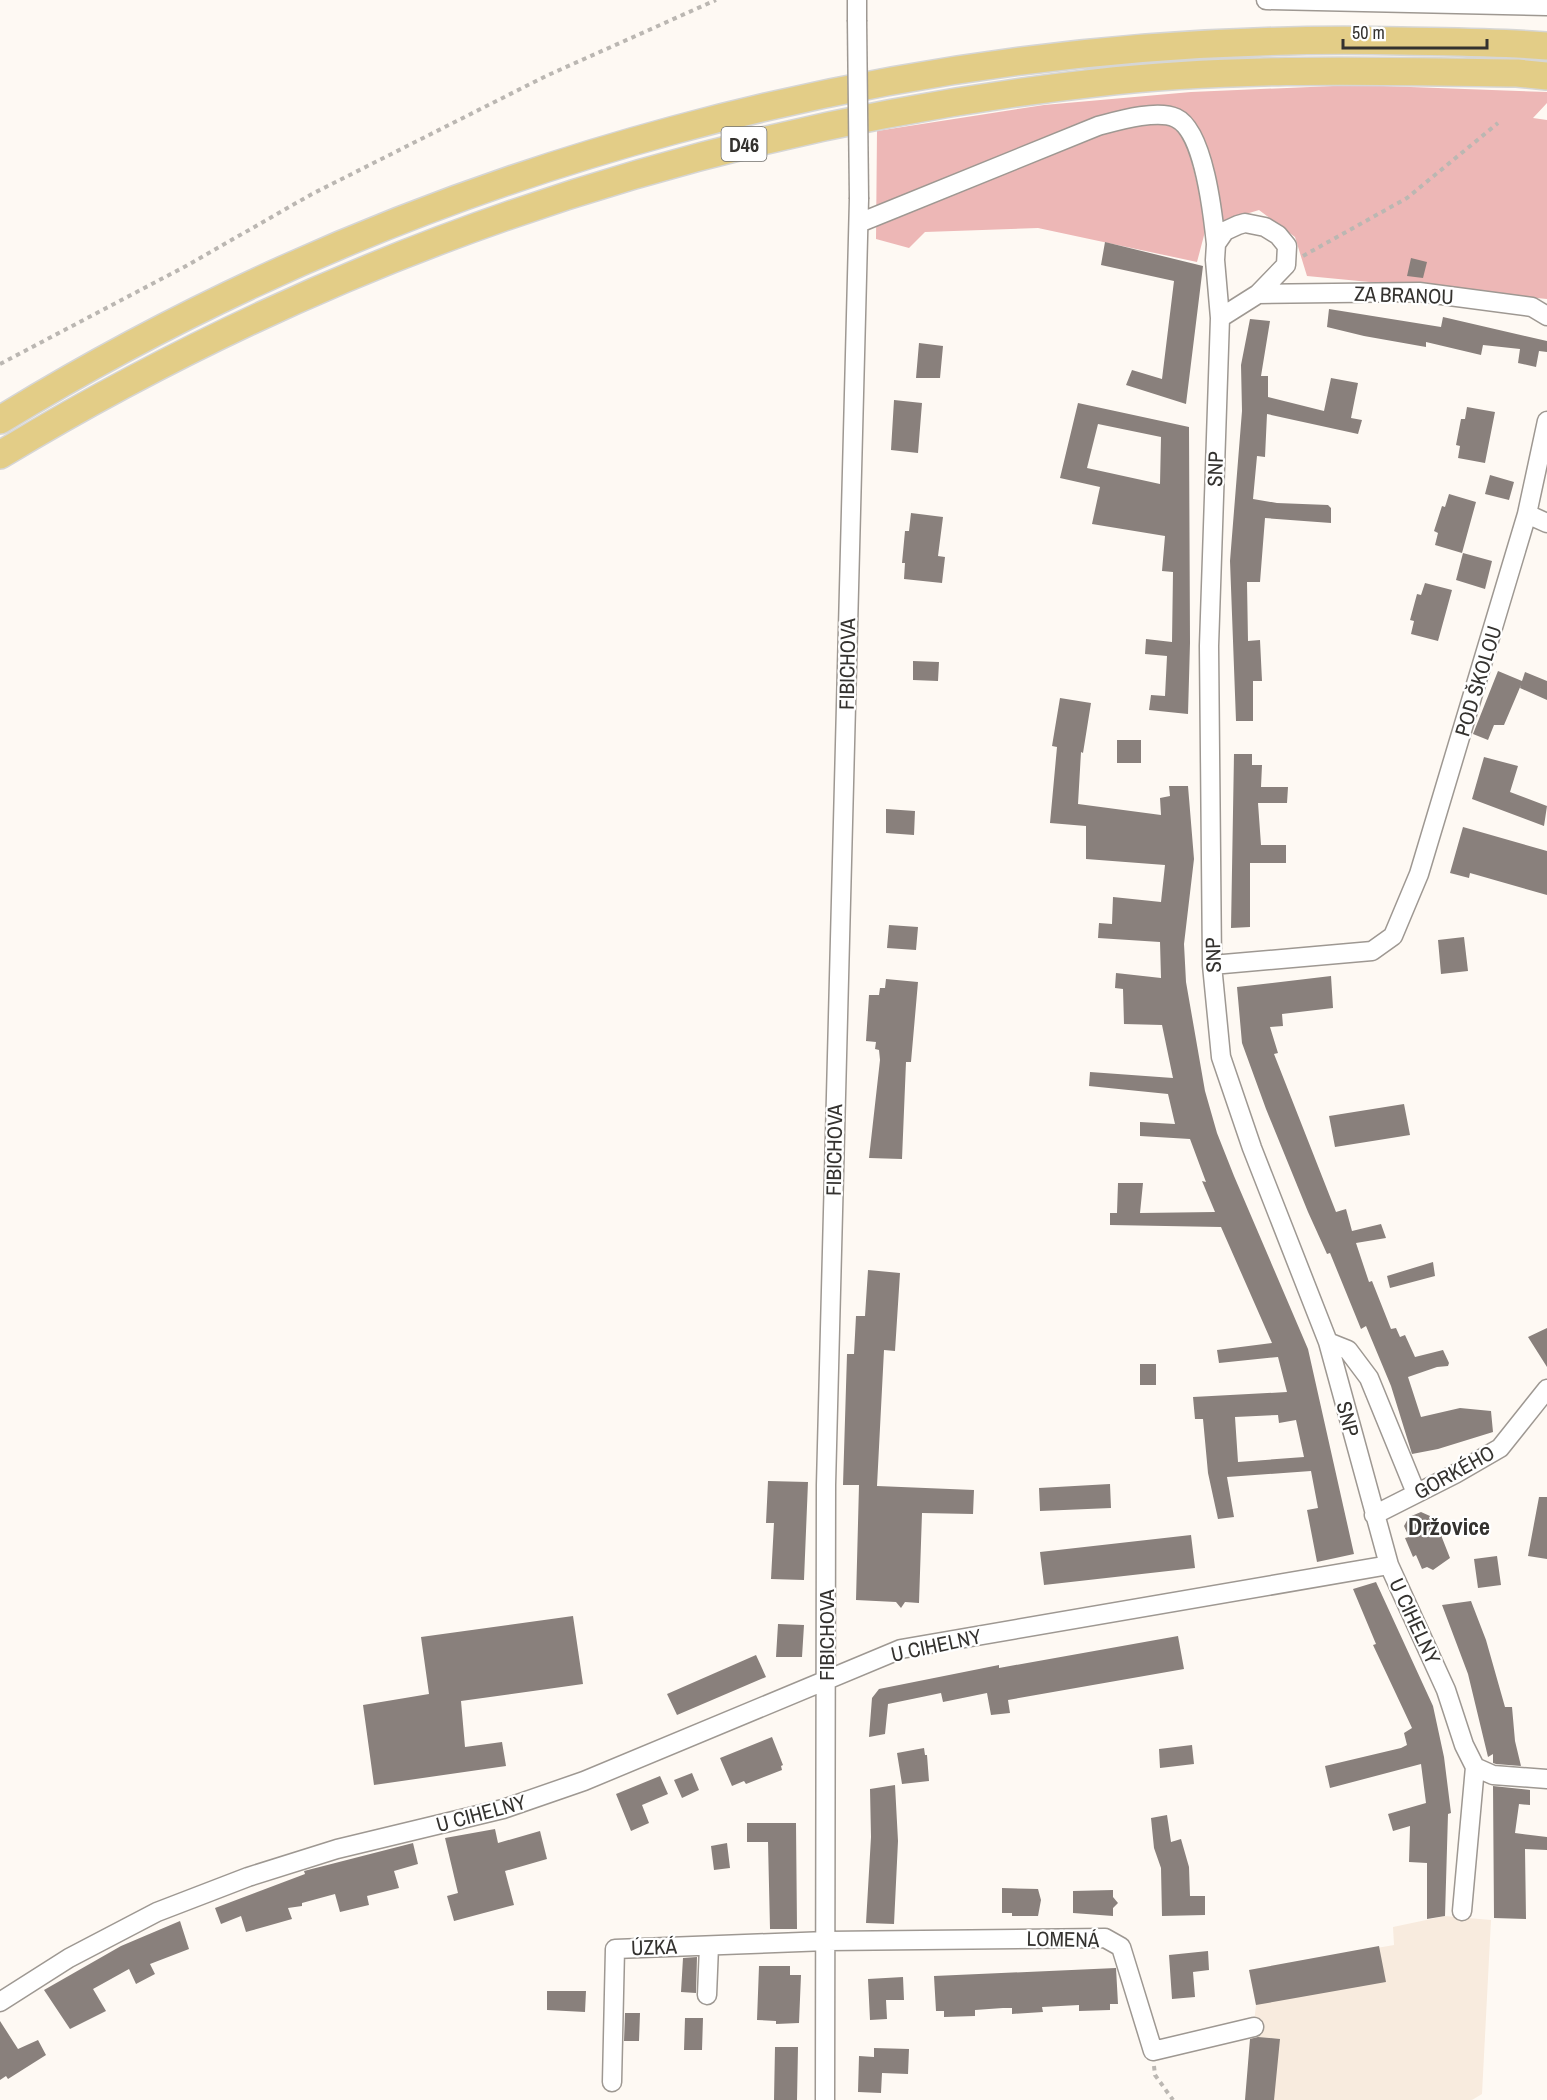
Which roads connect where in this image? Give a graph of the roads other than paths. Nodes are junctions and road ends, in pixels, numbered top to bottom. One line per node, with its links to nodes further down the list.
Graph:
1 (857, 0): 6 (street, FIBICHOVA, bridge)
2 (1266, 0): 3 (street)
3 (1547, 6)
4 (1547, 46): 11 (highway, D46)
5 (1547, 76): 13 (highway, D46)
6 (859, 223): 7 (street, SNP); 22 (street, FIBICHOVA)
7 (1216, 244): 8 (street); 10 (street, SNP)
8 (1258, 294): 9 (street, ZA BRANOU); 10 (street)
9 (1547, 316)
10 (1220, 318): 16 (street, SNP)
11 (0, 420)
12 (1547, 421): 14 (street, POD ŠKOLOU)
13 (0, 455)
14 (1527, 514): 15 (street); 16 (street, POD ŠKOLOU)
15 (1547, 523)
16 (1212, 965): 17 (street, SNP)
17 (1328, 1342): 19 (street); 20 (street, SNP)
18 (1547, 1389): 19 (street, GORKÉHO)
19 (1416, 1493): 20 (street, GORKÉHO)
20 (1374, 1515): 21 (street, SNP)
21 (1389, 1565): 22 (street, U CIHELNY); 23 (street, U CIHELNY)
22 (826, 1680): 26 (street, FIBICHOVA); 29 (street, U CIHELNY)
23 (1476, 1767): 24 (street); 25 (street)
24 (1547, 1779)
25 (1462, 1911)
26 (827, 1941): 27 (street, ÚZKÁ); 30 (street, LOMENÁ); 32 (street, FIBICHOVA)
27 (709, 1946): 28 (street); 31 (street, ÚZKÁ)
28 (707, 1995)
29 (0, 2002)
30 (1254, 2027)
31 (612, 2082)
32 (825, 2100)

